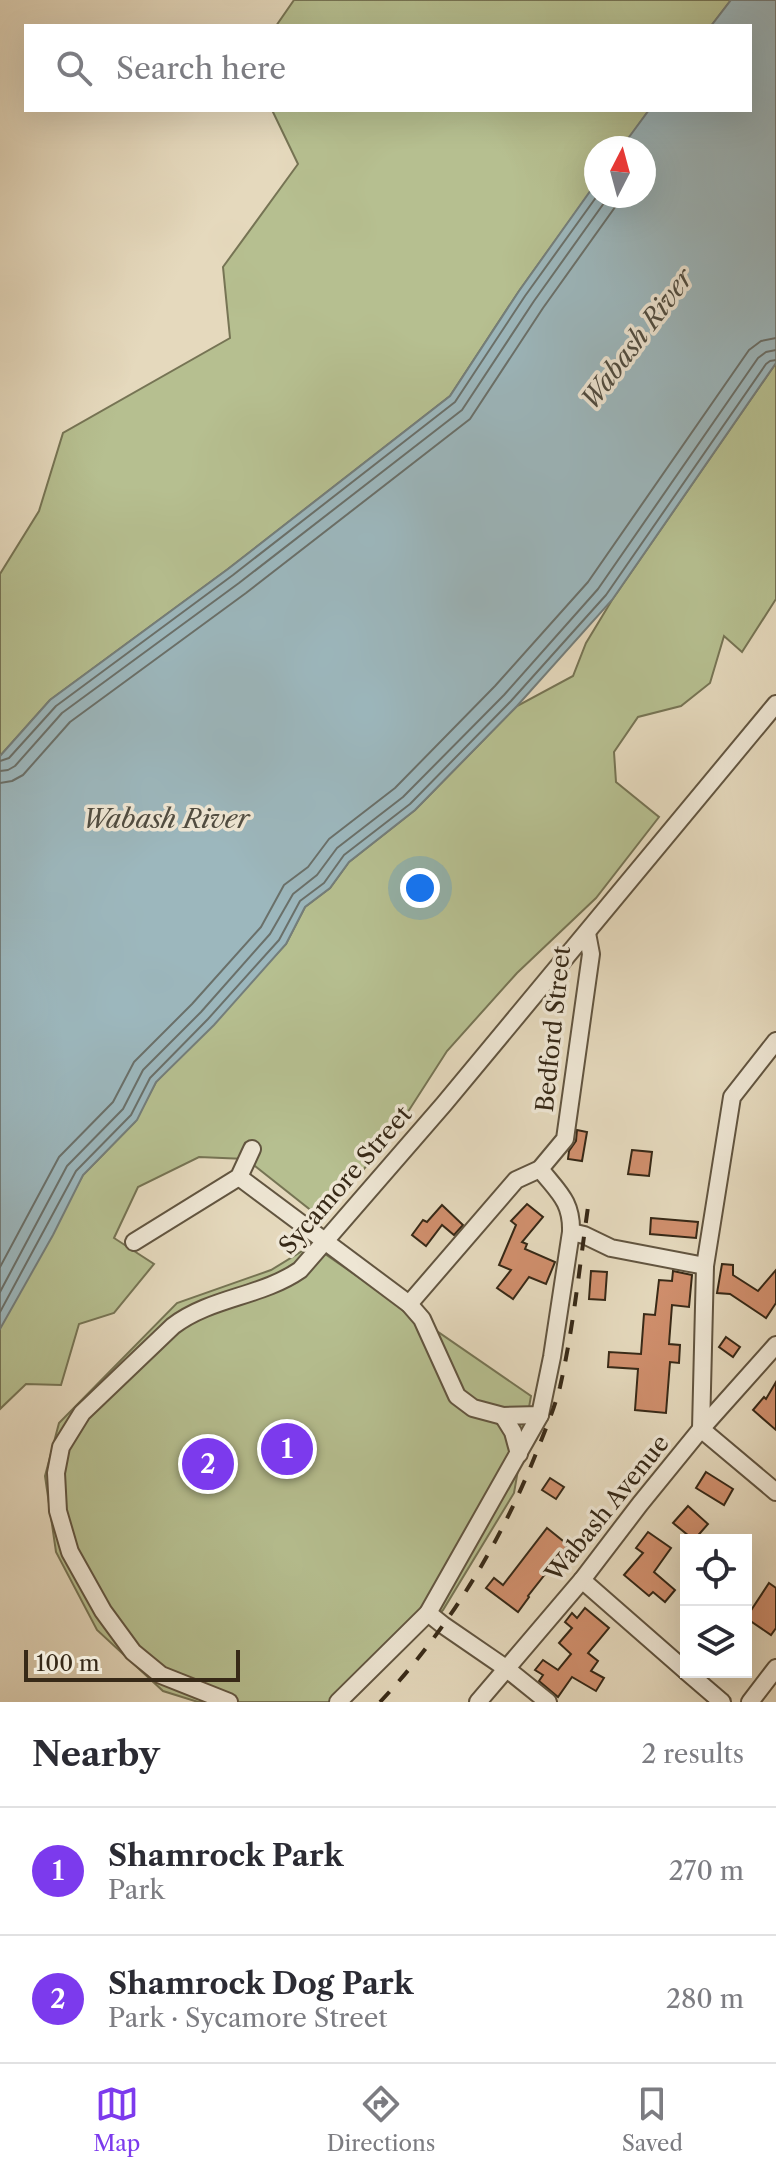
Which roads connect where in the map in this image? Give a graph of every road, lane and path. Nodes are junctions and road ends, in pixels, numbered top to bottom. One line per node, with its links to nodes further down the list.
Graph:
1 (776, 704): 2 (street, Sycamore Street)
2 (587, 933): 5 (street, Bedford Street); 9 (street, Sycamore Street)
3 (776, 1041): 10 (street)
4 (252, 1149): 6 (street)
5 (540, 1169): 7 (street); 11 (street, Bedford Street)
6 (239, 1177): 8 (street); 9 (street)
7 (571, 1232): 10 (street); 13 (street)
8 (134, 1242)
9 (324, 1243): 11 (street); 24 (street, Sycamore Street)
10 (705, 1266): 15 (street)
11 (409, 1304): 14 (street)
12 (776, 1345): 15 (street, Wabash Avenue)
13 (540, 1415): 14 (street); 16 (street)
14 (503, 1416): 16 (street)
15 (701, 1429): 17 (street); 18 (street, Wabash Avenue)
16 (519, 1454): 19 (street)
17 (776, 1492)
18 (582, 1580): 20 (street); 22 (street, Wabash Avenue)
19 (428, 1613): 22 (street); 25 (street)
20 (680, 1665)
21 (776, 1668): 29 (street)
22 (507, 1669): 26 (street, Wabash Avenue); 27 (street)
23 (695, 1678): 28 (street)
24 (229, 1702)
25 (338, 1702)
26 (478, 1702)
27 (548, 1702)
28 (722, 1702)
29 (750, 1702)

